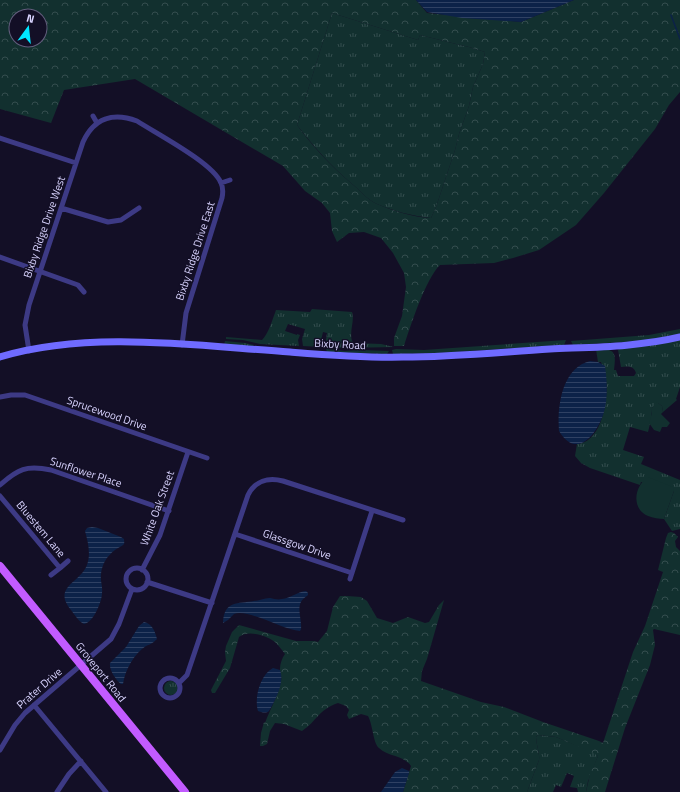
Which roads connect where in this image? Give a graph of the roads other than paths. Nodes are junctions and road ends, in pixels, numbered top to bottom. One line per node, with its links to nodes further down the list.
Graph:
1 (93, 116): 2 (street)
2 (97, 123): 4 (street, Bixby Ridge Drive West); 6 (street, Bixby Ridge Drive West)
3 (0, 138): 4 (street)
4 (76, 163): 7 (street, Bixby Ridge Drive West)
5 (230, 180): 6 (street)
6 (221, 183): 13 (street, Bixby Ridge Drive East)
7 (61, 208): 8 (street); 10 (street, Bixby Ridge Drive West)
8 (139, 208)
9 (0, 258): 10 (street)
10 (40, 271): 11 (street); 14 (street, Bixby Ridge Drive West)
11 (84, 292)
12 (680, 337): 13 (street, Bixby Road)
13 (182, 344): 14 (street, Bixby Road)
14 (29, 351): 15 (street, Bixby Road)
15 (0, 357)
16 (0, 397): 17 (street, Sprucewood Drive)
17 (188, 452): 18 (street, Sprucewood Drive); 22 (street, White Oak Street)
18 (206, 458)
19 (0, 485): 22 (street, Sunflower Place)
20 (0, 496): 27 (street, Bluestem Lane)
21 (372, 510): 23 (street); 24 (street); 29 (street)
22 (169, 511): 28 (street, White Oak Street)
23 (403, 520)
24 (235, 534): 29 (street, Glassgow Drive); 34 (street)
25 (68, 561): 27 (street, Bluestem Lane)
26 (0, 566): 35 (main road, Groveport Road)
27 (60, 568): 30 (street)
28 (142, 570): 32 (street); 33 (street)
29 (352, 574): 31 (street)
30 (51, 575)
31 (350, 579)
32 (147, 582): 33 (street); 34 (street)
33 (132, 588): 35 (street, Prater Drive)
34 (212, 603): 36 (street)
35 (81, 664): 37 (street, Prater Drive); 42 (main road, Groveport Road)
36 (179, 683): 36 (street)
37 (34, 705): 38 (street, Prater Drive); 39 (street)
38 (0, 750)
39 (81, 761): 40 (street); 41 (street)
40 (57, 792)
41 (106, 792)
42 (185, 792)

